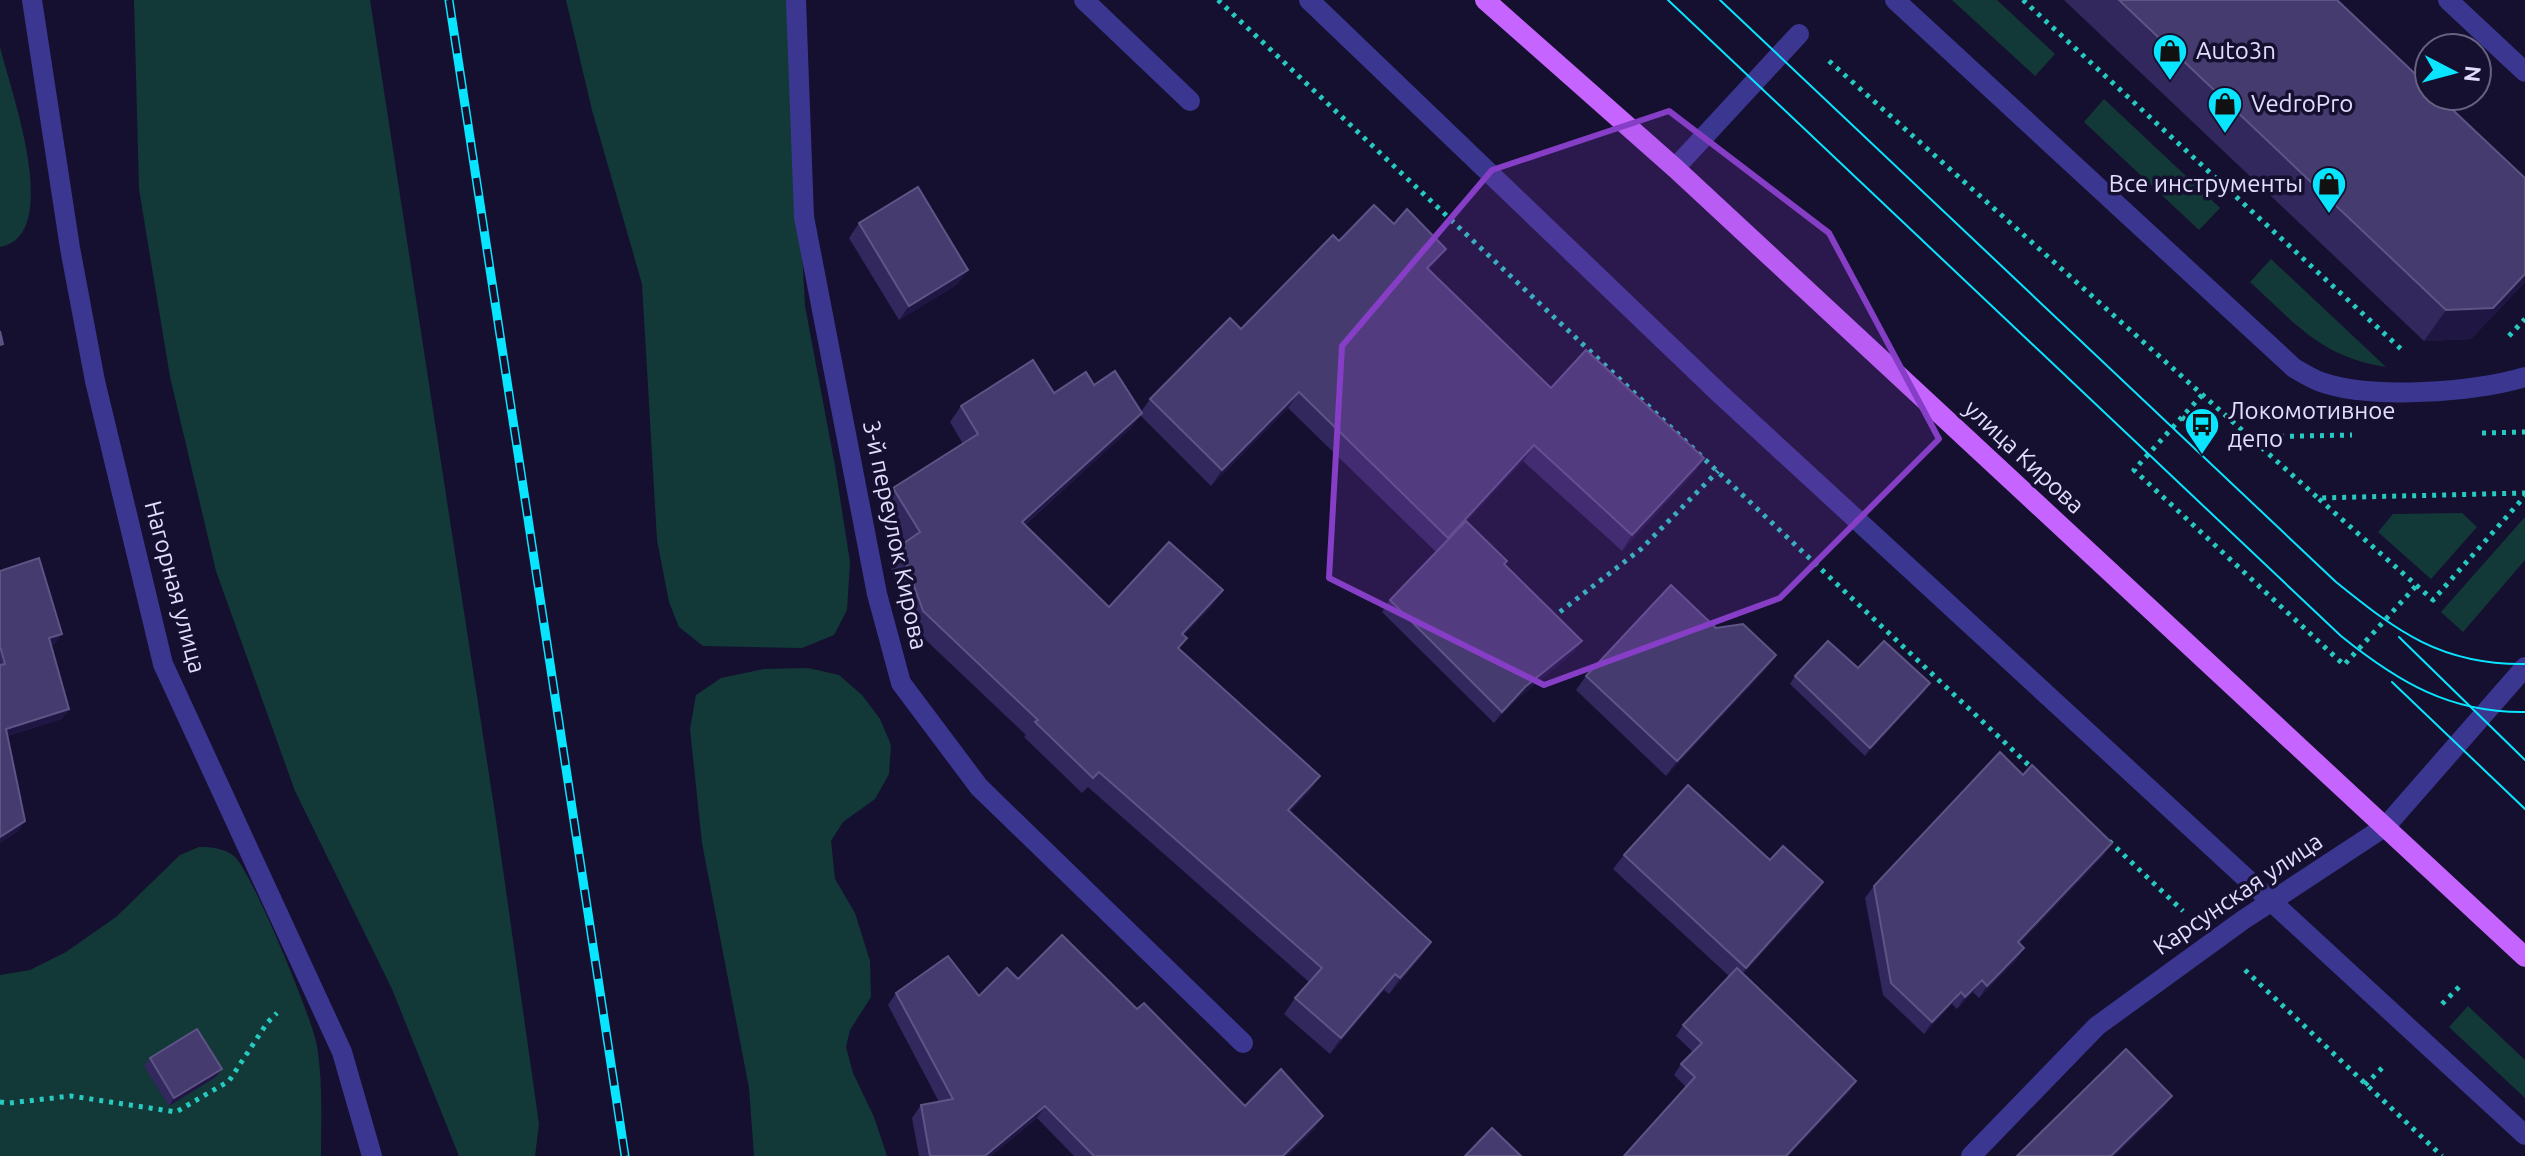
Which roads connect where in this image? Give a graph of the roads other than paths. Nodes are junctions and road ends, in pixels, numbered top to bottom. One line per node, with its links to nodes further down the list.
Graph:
1 (32, 0): 19 (street, Нагорная улица)
2 (796, 0): 17 (street, 3-й переулок Кирова)
3 (1084, 0): 10 (street)
4 (1309, 0): 15 (street)
5 (1485, 0): 11 (main road, улица Кирова)
6 (1895, 0): 12 (street)
7 (2448, 0): 9 (street)
8 (1799, 34): 11 (street)
9 (2525, 72)
10 (1190, 101)
11 (1675, 168): 14 (main road, улица Кирова)
12 (2525, 377)
13 (2525, 667): 14 (street, Карсунская улица)
14 (2386, 826): 15 (street, Карсунская улица); 16 (main road, улица Кирова)
15 (2271, 902): 18 (street); 20 (street, Карсунская улица)
16 (2525, 957)
17 (1243, 1043)
18 (2525, 1135)
19 (372, 1156)
20 (1971, 1156)

